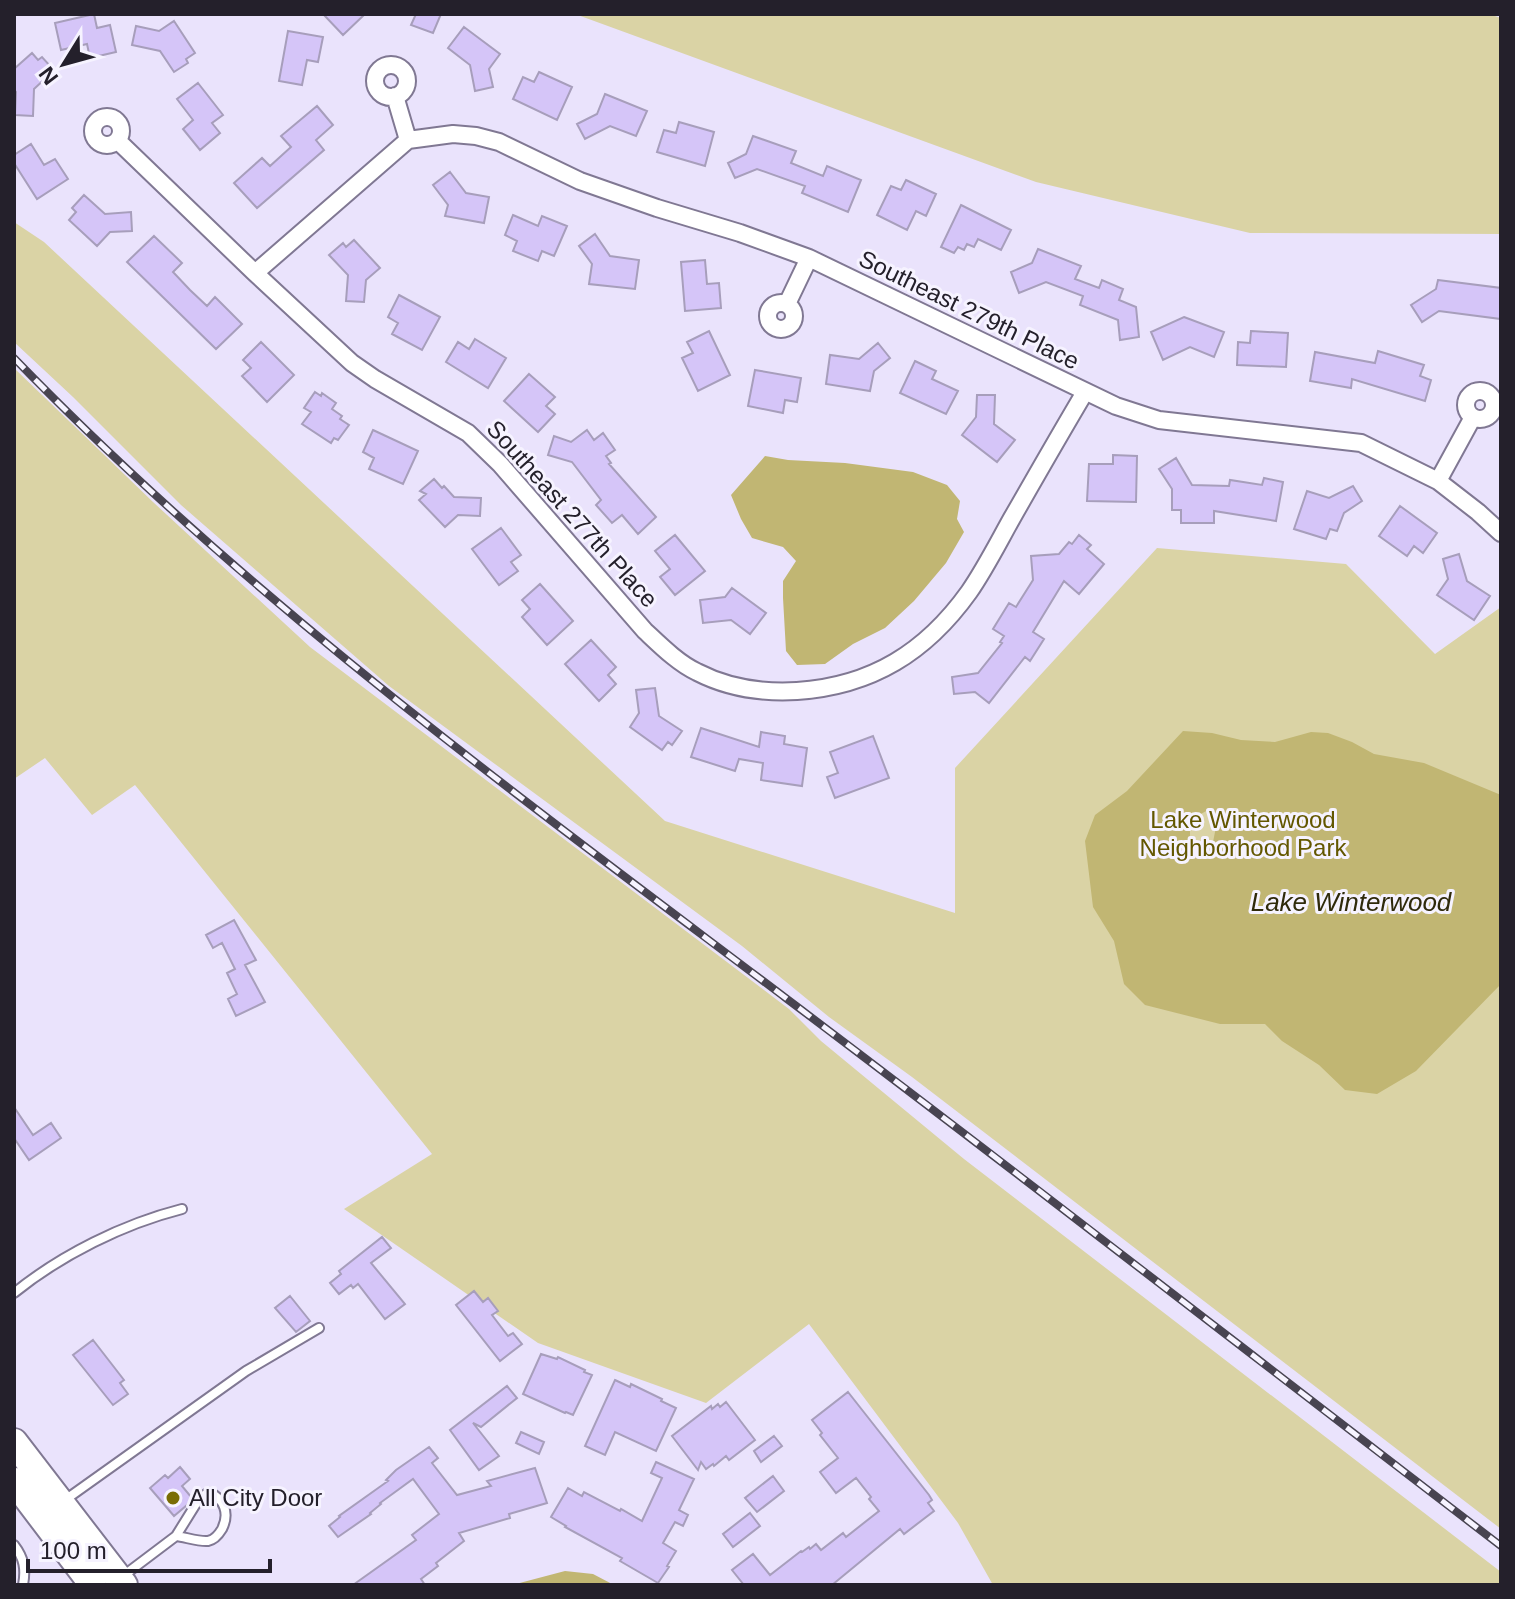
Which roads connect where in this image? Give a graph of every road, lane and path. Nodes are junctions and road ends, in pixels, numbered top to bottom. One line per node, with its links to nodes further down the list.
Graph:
1 (395, 96): 2 (street)
2 (408, 140): 4 (street, Southeast 279th Place); 5 (street)
3 (118, 141): 5 (street, Southeast 277th Place)
4 (809, 258): 6 (street); 7 (street, Southeast 279th Place)
5 (255, 273): 7 (street, Southeast 277th Place)
6 (787, 304)
7 (1085, 392): 9 (street, Southeast 279th Place)
8 (1473, 417): 9 (street)
9 (1438, 481): 10 (street, Southeast 279th Place)
10 (1501, 533)
11 (182, 1209): 12 (lane)
12 (14, 1293)
13 (319, 1328): 16 (lane)
14 (14, 1442): 16 (main road)
15 (14, 1481): 21 (main road)
16 (61, 1503): 19 (main road)
17 (176, 1536): 17 (lane); 19 (lane)
18 (14, 1545): 20 (lane)
19 (122, 1582)
20 (23, 1585)
21 (93, 1585)

